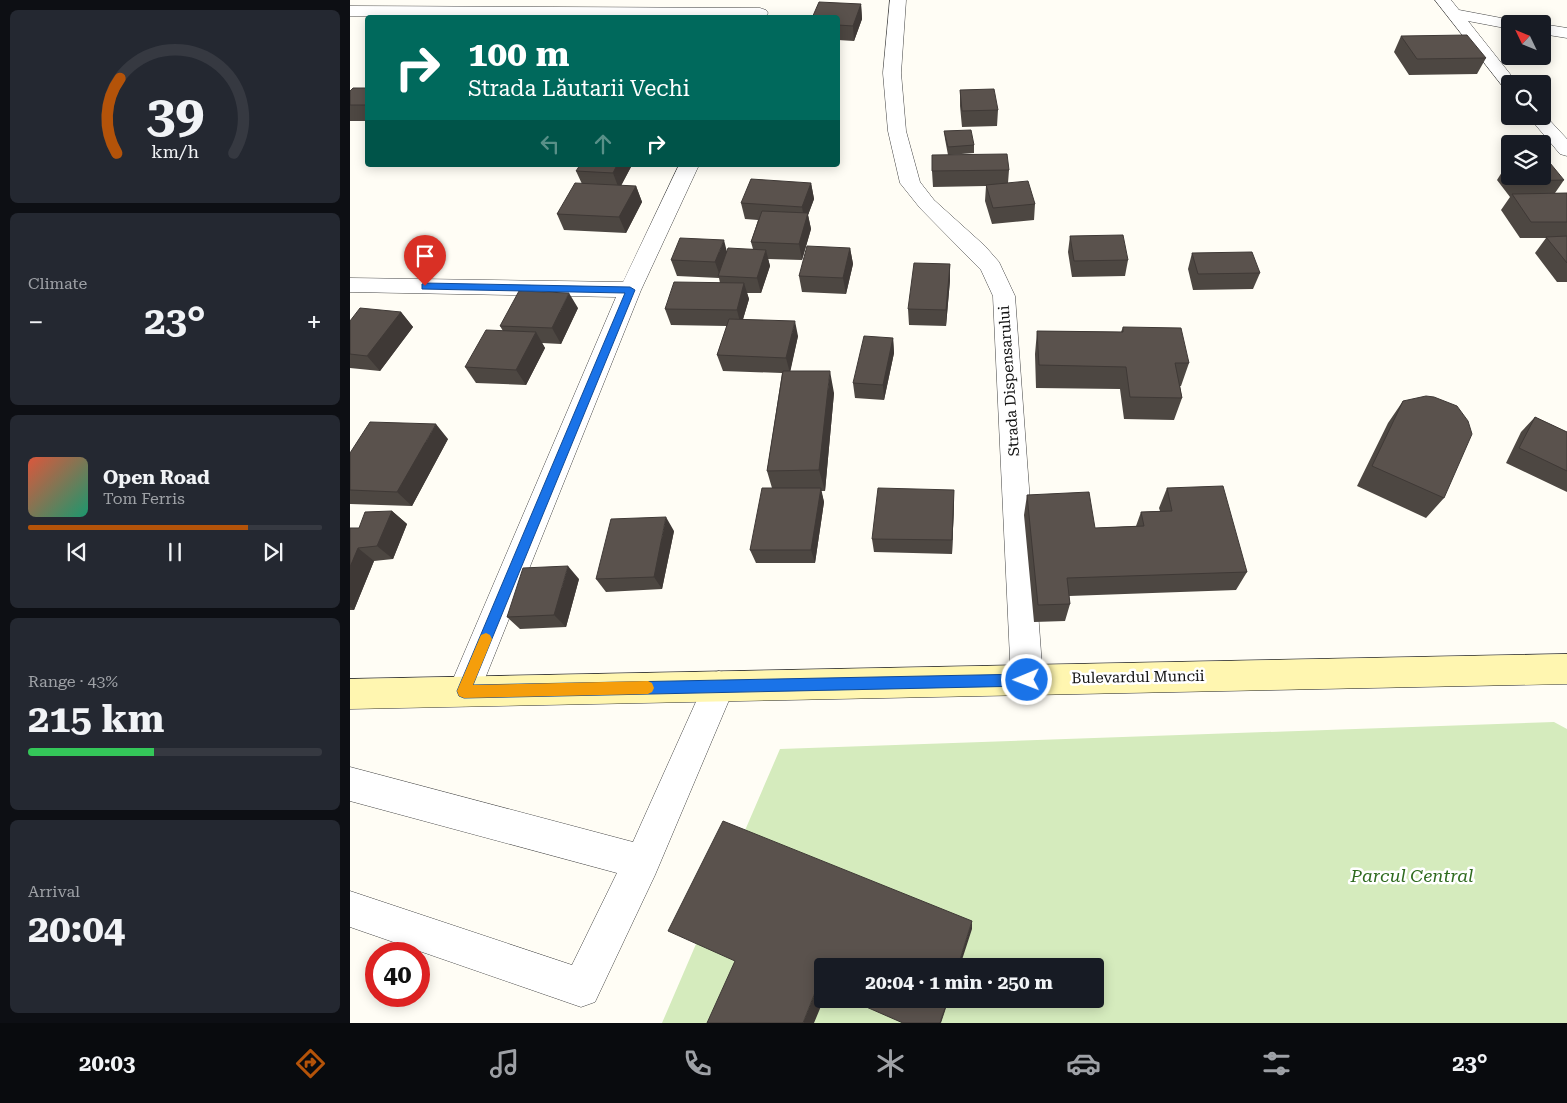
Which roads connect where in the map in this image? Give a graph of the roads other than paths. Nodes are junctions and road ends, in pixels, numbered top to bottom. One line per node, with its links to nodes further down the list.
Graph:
1 (898, 0): 16 (street, Strada Dispensarului)
2 (1443, 0): 5 (street)
3 (761, 10): 4 (street)
4 (350, 11)
5 (1455, 14): 6 (street); 9 (street)
6 (1501, 22)
7 (1551, 30): 8 (street)
8 (1567, 33)
9 (1503, 75)
10 (1545, 125): 11 (street)
11 (1567, 150)
12 (688, 167): 14 (street)
13 (350, 285): 14 (street)
14 (630, 290): 18 (street)
15 (1567, 669): 16 (street, Bulevardul Muncii)
16 (1027, 680): 17 (street, Bulevardul Muncii)
17 (719, 686): 18 (street, Bulevardul Muncii); 21 (street)
18 (464, 691): 19 (street, Bulevardul Muncii)
19 (350, 694)
20 (350, 784): 21 (street)
21 (642, 862): 22 (street)
22 (350, 909)

